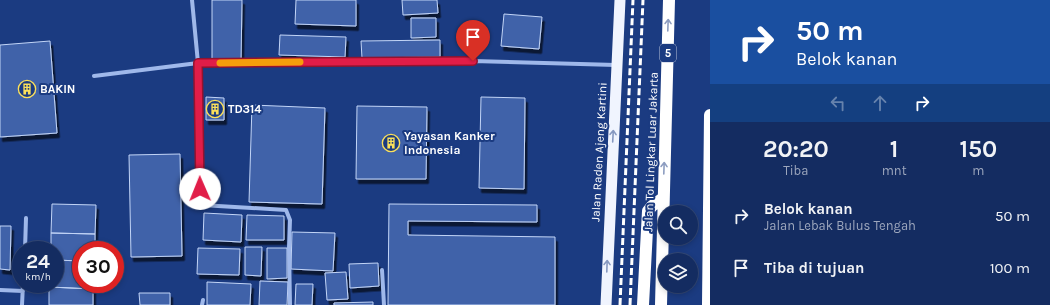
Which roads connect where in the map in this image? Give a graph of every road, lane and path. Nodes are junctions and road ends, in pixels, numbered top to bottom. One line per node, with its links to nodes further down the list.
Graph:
1 (192, 0): 4 (street)
2 (620, 0): 5 (highway, Jalan Raden Ajeng Kartini)
3 (669, 0): 8 (highway, Jalan Tol Lingkar Luar Jakarta / 5, one-way to 3)
4 (198, 63): 5 (street); 6 (street); 20 (street)
5 (616, 65): 22 (highway, Jalan Raden Ajeng Kartini, one-way to 5)
6 (94, 76)
7 (710, 115): 12 (highway)
8 (663, 198): 23 (highway); 24 (highway, Jalan Tol Lingkar Luar Jakarta / 5)
9 (26, 218): 10 (street)
10 (25, 241)
11 (382, 270): 21 (street)
12 (709, 281): 16 (highway); 25 (highway)
13 (0, 290): 14 (street)
14 (12, 291)
15 (23, 293): 18 (street)
16 (710, 298)
17 (203, 300): 19 (street)
18 (22, 305)
19 (202, 305)
20 (290, 305)
21 (384, 305)
22 (606, 305)
23 (643, 305)
24 (661, 305)
25 (708, 305)

